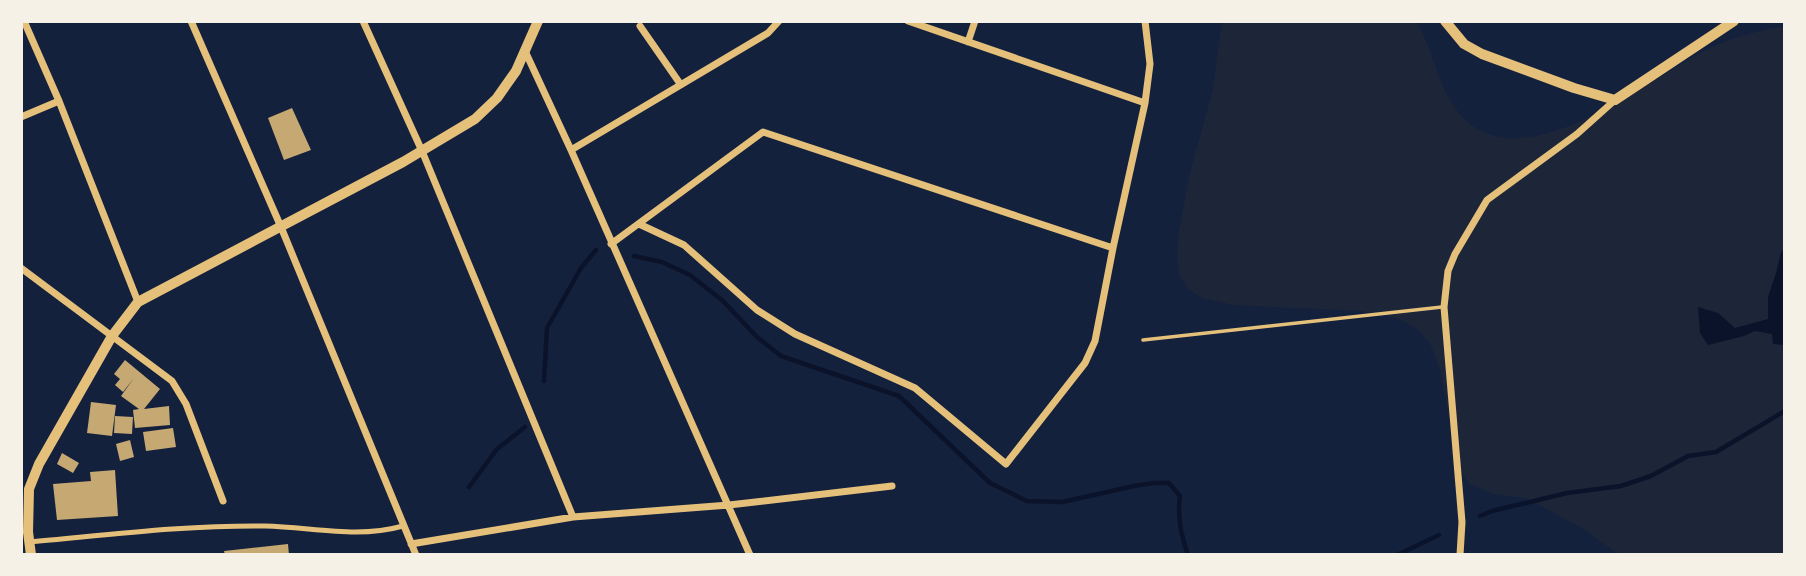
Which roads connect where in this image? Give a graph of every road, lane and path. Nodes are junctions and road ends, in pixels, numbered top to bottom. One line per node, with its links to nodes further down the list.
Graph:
1 (24, 21): 16 (street)
2 (191, 21): 22 (street)
3 (363, 21): 19 (street)
4 (538, 21): 13 (main road)
5 (779, 21): 14 (street)
6 (908, 21): 12 (street)
7 (975, 21): 12 (street)
8 (1145, 21): 17 (street)
9 (1446, 21): 15 (main road)
10 (1734, 21): 15 (main road)
11 (640, 26): 14 (street)
12 (968, 42): 17 (street)
13 (525, 51): 19 (main road); 20 (street)
14 (681, 85): 20 (street)
15 (1615, 100): 27 (street)
16 (59, 101): 18 (street); 26 (street)
17 (1144, 103): 24 (street)
18 (21, 117)
19 (422, 150): 22 (main road); 33 (street)
20 (571, 150): 23 (street)
21 (639, 224): 23 (street); 24 (street); 24 (street)
22 (281, 227): 26 (main road); 34 (street)
23 (611, 244): 32 (street)
24 (1112, 248)
25 (21, 268): 28 (street)
26 (138, 302): 28 (main road)
27 (1444, 307): 29 (lane); 40 (street)
28 (112, 336): 31 (street); 35 (main road)
29 (1143, 340)
30 (892, 486): 32 (street)
31 (223, 501)
32 (729, 505): 33 (street); 39 (street)
33 (573, 517): 36 (street)
34 (403, 526): 35 (street); 36 (street)
35 (25, 543): 37 (main road)
36 (411, 544): 38 (street)
37 (31, 555)
38 (415, 555)
39 (750, 555)
40 (1460, 555)

